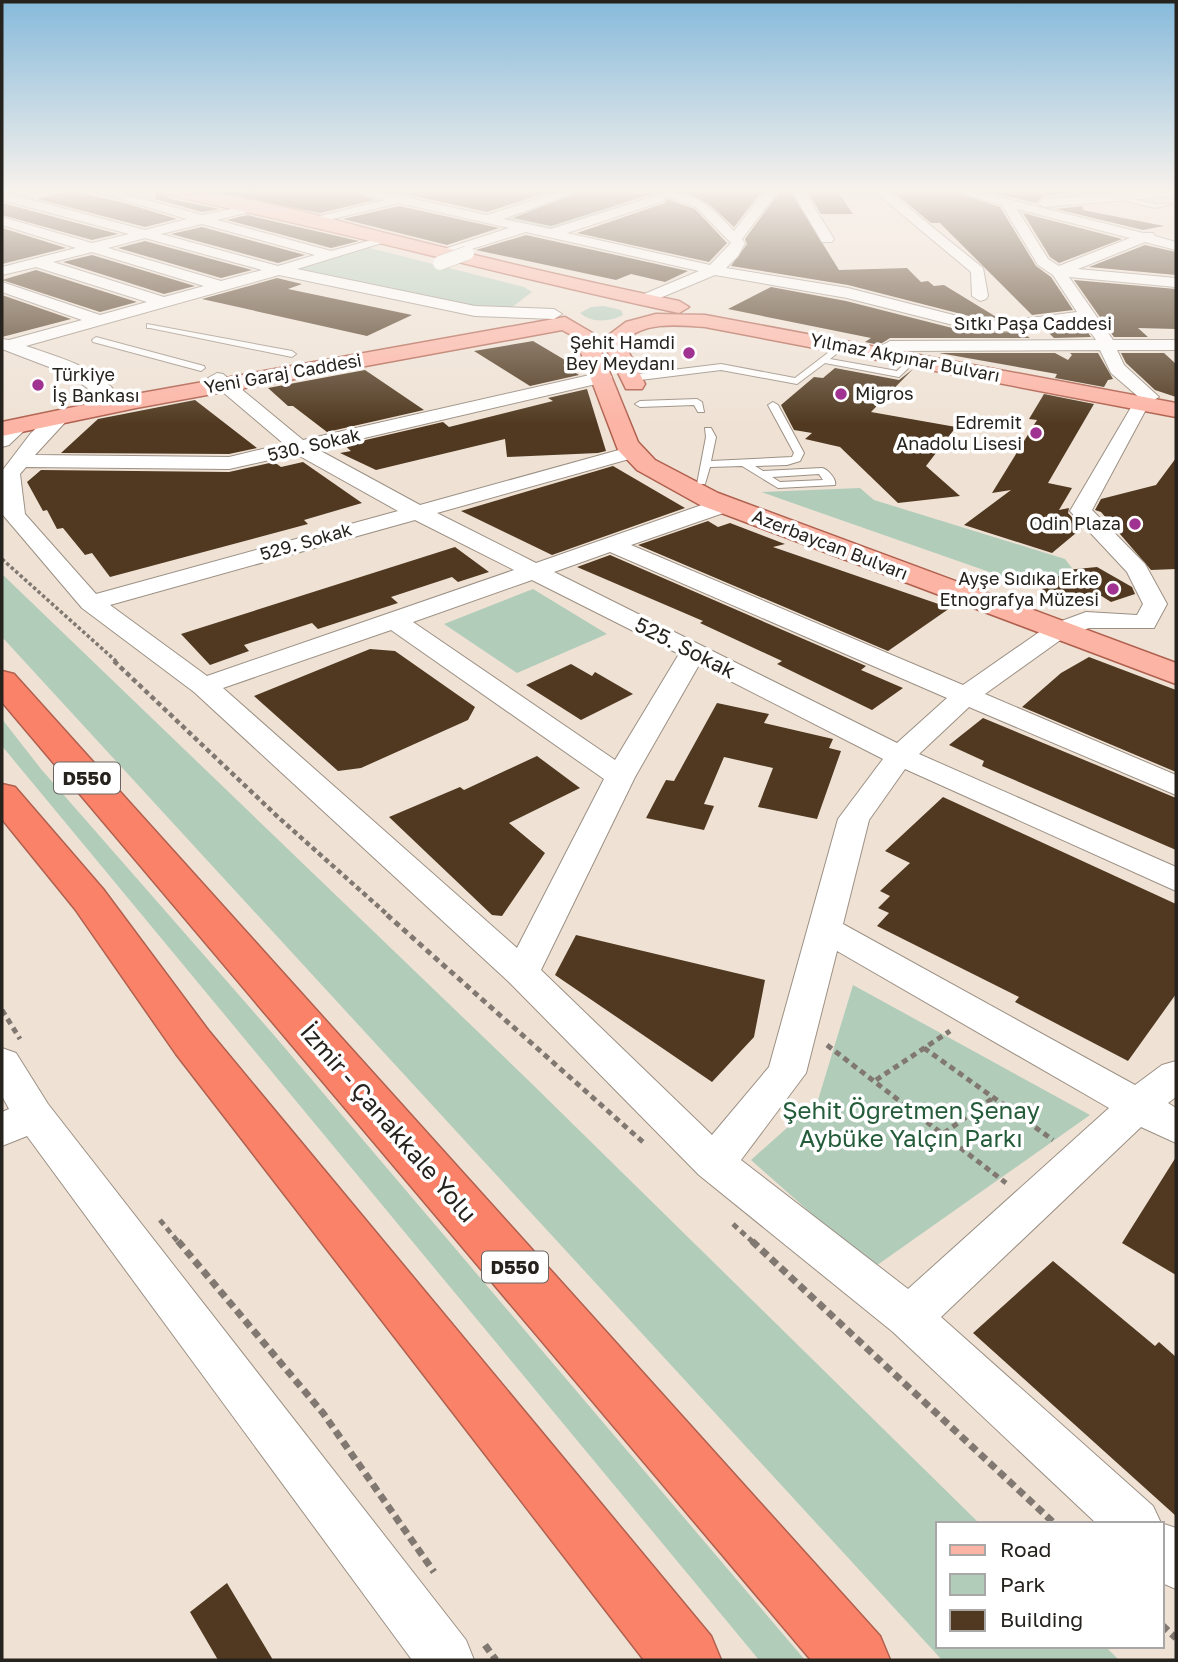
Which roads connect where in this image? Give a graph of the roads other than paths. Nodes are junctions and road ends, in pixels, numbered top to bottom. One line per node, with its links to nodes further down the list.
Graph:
1 (55, 269): 18 (street)
2 (163, 269): 15 (street)
3 (273, 269): 11 (street)
4 (283, 269): 11 (street)
5 (475, 269): 20 (main road, Azerbaycan Bulvarı)
6 (481, 269): 19 (main road)
7 (707, 269): 12 (street)
8 (975, 269): 17 (street)
9 (1053, 269): 13 (street)
10 (1068, 269): 13 (street)
11 (278, 270): 15 (street); 20 (street)
12 (714, 270): 19 (street); 21 (street)
13 (1059, 272): 14 (street); 21 (street)
14 (1176, 284)
15 (220, 286): 18 (street)
16 (2, 287): 22 (street)
17 (980, 296)
18 (162, 302): 22 (street)
19 (639, 313): 20 (main road); 20 (main road, Yeni Garaj Caddesi); 26 (main road, Yılmaz Akpınar Bulvarı); 29 (main road, Yılmaz Akpınar Bulvarı); 35 (main road, Azerbaycan Bulvarı)
20 (560, 314): 33 (main road, Yeni Garaj Caddesi); 34 (main road, Azerbaycan Bulvarı)
21 (1088, 315): 27 (street)
22 (98, 320): 25 (street)
23 (150, 326): 30 (lane)
24 (96, 340): 33 (lane)
25 (5, 345): 36 (street)
26 (842, 345): 31 (main road, Yılmaz Akpınar Bulvarı); 32 (lane)
27 (1108, 345): 28 (street, Sıtkı Paşa Caddesi); 29 (street, Sıtkı Paşa Caddesi); 37 (street)
28 (1176, 345)
29 (890, 346): 37 (main road, Yılmaz Akpınar Bulvarı)
30 (292, 354)
31 (914, 359): 32 (lane); 37 (main road, Yılmaz Akpınar Bulvarı)
32 (823, 360): 35 (lane)
33 (214, 377): 36 (main road, Yeni Garaj Caddesi); 44 (main road, Yeni Garaj Caddesi); 48 (street, 525. Sokak)
34 (603, 377): 48 (street, 530. Sokak); 49 (main road, Azerbaycan Bulvarı)
35 (632, 378): 39 (main road, Azerbaycan Bulvarı)
36 (110, 396): 41 (main road, Yeni Garaj Caddesi)
37 (1146, 401): 38 (main road, Yılmaz Akpınar Bulvarı); 43 (main road, Yılmaz Akpınar Bulvarı); 60 (street)
38 (1176, 403)
39 (640, 404): 42 (lane); 52 (main road, Azerbaycan Bulvarı)
40 (773, 405): 51 (lane)
41 (2, 409)
42 (701, 410)
43 (1176, 410)
44 (60, 417): 45 (main road, Yeni Garaj Caddesi); 50 (street)
45 (11, 427): 47 (street)
46 (708, 430): 52 (lane)
47 (2, 441)
48 (302, 449): 50 (street, 530. Sokak); 55 (street, 525. Sokak)
49 (634, 452): 54 (main road, Azerbaycan Bulvarı); 55 (street, 529. Sokak)
50 (18, 461): 56 (street)
51 (744, 463): 52 (lane); 53 (lane)
52 (703, 473): 60 (main road, Azerbaycan Bulvarı)
53 (761, 474): 53 (lane)
54 (724, 505): 57 (street); 62 (main road, Azerbaycan Bulvarı)
55 (415, 510): 58 (street, 525. Sokak); 59 (street, 529. Sokak)
56 (8, 513): 59 (street)
57 (612, 545): 58 (street); 68 (street)
58 (535, 572): 61 (street); 63 (street, 525. Sokak)
59 (91, 603): 67 (street)
60 (1086, 620): 62 (street); 64 (main road, Azerbaycan Bulvarı)
61 (395, 621): 67 (street); 70 (street)
62 (1057, 631): 65 (main road, Azerbaycan Bulvarı); 68 (street)
63 (694, 652): 69 (street, 525. Sokak); 70 (street)
64 (1176, 652)
65 (1176, 674)
66 (2, 681): 86 (highway, İzmir - Çanakkale Yolu / D550)
67 (204, 686): 75 (street)
68 (965, 696): 69 (street); 71 (street)
69 (900, 756): 73 (street, 525. Sokak); 74 (street)
70 (620, 777): 75 (street)
71 (1176, 786)
72 (2, 795): 85 (highway)
73 (1176, 880)
74 (823, 928): 78 (street); 81 (street)
75 (522, 973): 81 (street)
76 (13, 1054): 79 (street)
77 (1176, 1076): 78 (street)
78 (1138, 1105): 80 (street); 82 (street)
79 (18, 1122): 84 (street)
80 (1176, 1127)
81 (714, 1163): 82 (street)
82 (909, 1317): 83 (street)
83 (1133, 1522)
84 (446, 1651)
85 (687, 1660)
86 (856, 1660)

